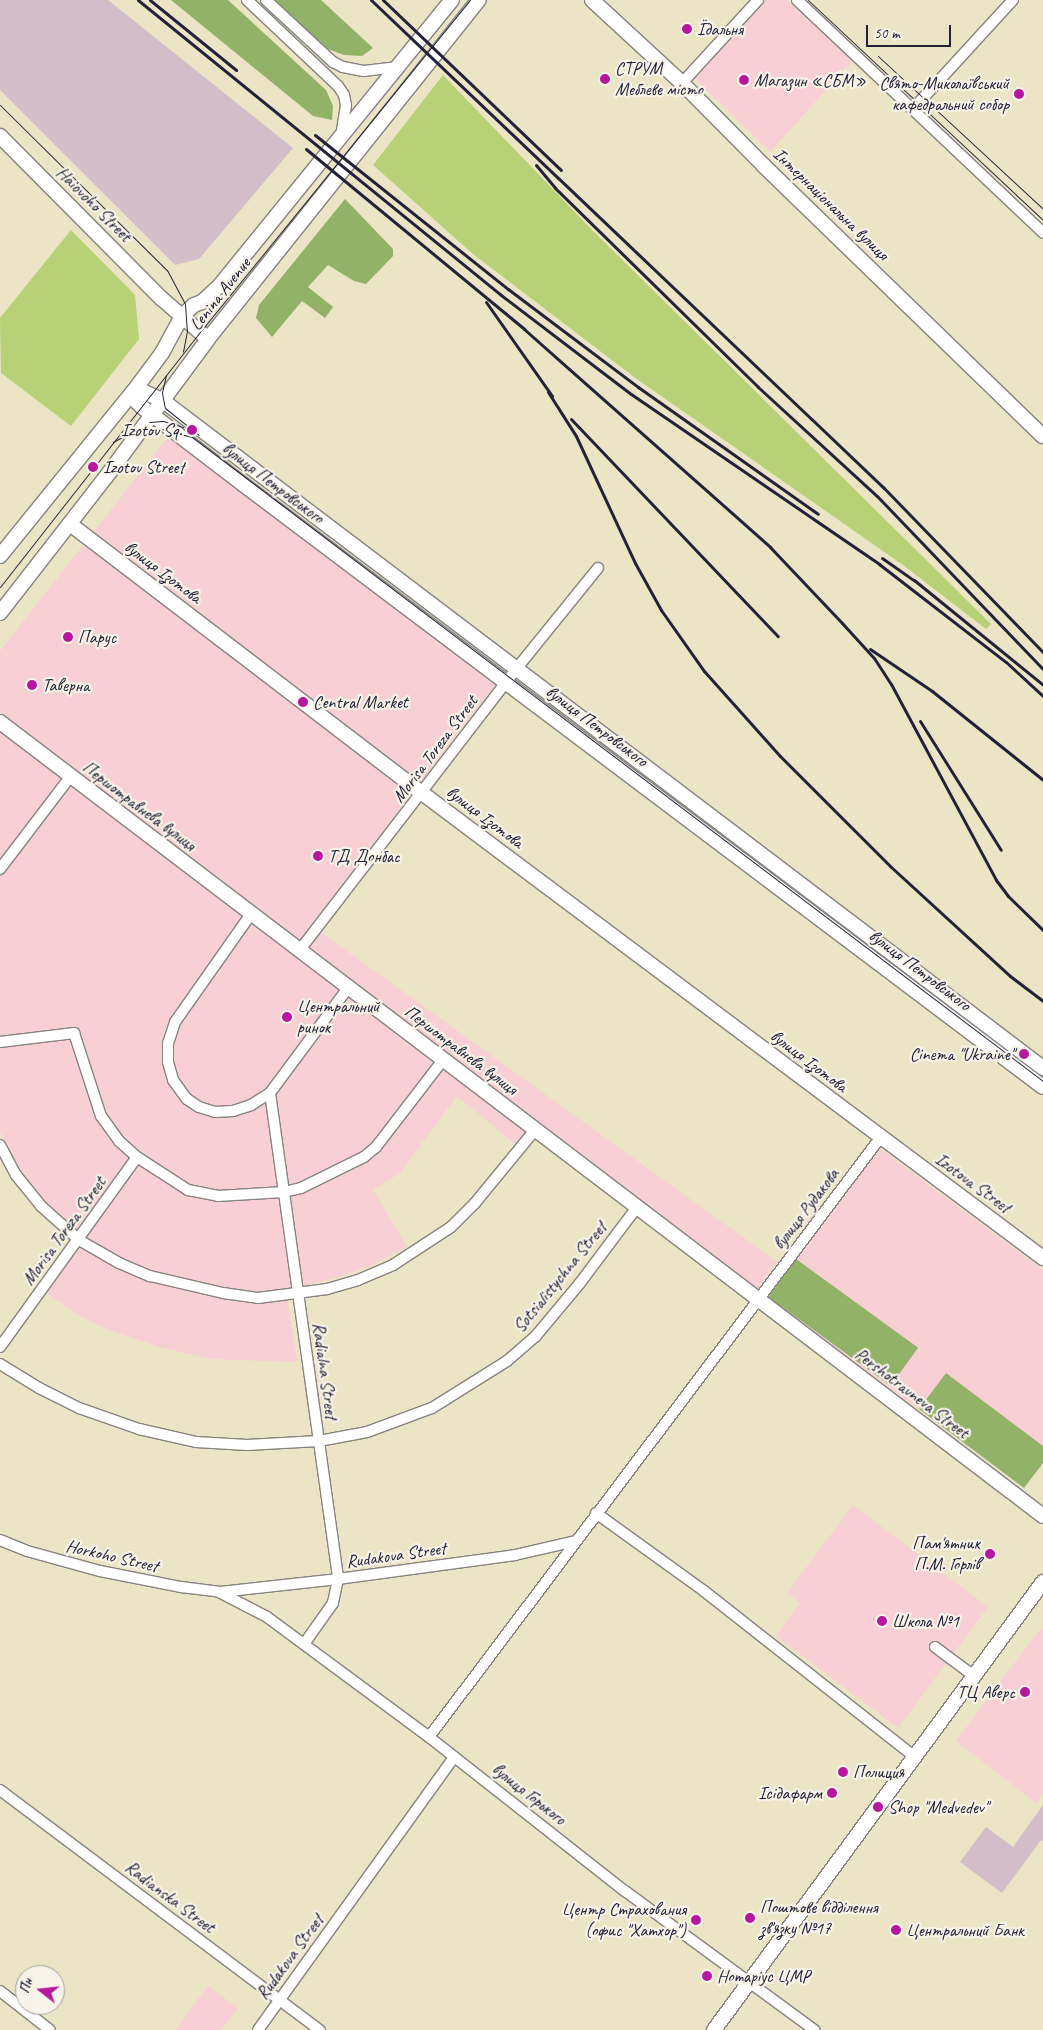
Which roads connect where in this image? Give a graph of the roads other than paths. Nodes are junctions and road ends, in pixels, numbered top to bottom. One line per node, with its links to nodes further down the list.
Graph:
1 (247, 0): 12 (street)
2 (266, 0): 9 (street)
3 (452, 0): 9 (main road, Lenina Avenue)
4 (592, 0): 10 (main road, Інтернаціональна вулиця)
5 (758, 0): 10 (street)
6 (797, 0): 11 (street)
7 (1013, 0): 11 (street)
8 (479, 1): 18 (main road, Lenina Avenue)
9 (396, 67): 12 (main road, Lenina Avenue)
10 (682, 83): 23 (main road, Інтернаціональна вулиця)
11 (913, 109): 14 (street)
12 (341, 135): 16 (main road, Lenina Avenue)
13 (0, 136): 15 (main road, Haiovoho Street)
14 (1043, 233)
15 (161, 298): 16 (main road); 17 (main road, Haiovoho Street); 19 (main road, Haiovoho Street)
16 (194, 305): 17 (main road, Lenina Avenue)
17 (182, 316): 18 (main road, Haiovoho Street); 19 (main road, Lenina Avenue)
18 (208, 339): 21 (main road, Lenina Avenue)
19 (162, 353): 20 (main road, Lenina Avenue)
20 (133, 392): 21 (main road, вулиця Петровського); 22 (main road, вулиця Петровського); 25 (main road, Lenina Avenue)
21 (162, 400): 22 (main road, Lenina Avenue); 28 (main road, вулиця Петровського)
22 (152, 414): 24 (main road, Lenina Avenue); 29 (main road, вулиця Петровського)
23 (1043, 436)
24 (70, 524): 27 (main road, Lenina Avenue); 32 (main road, вулиця Ізотова)
25 (0, 556)
26 (598, 568): 28 (street, Morisa Toreza Street)
27 (0, 613)
28 (517, 668): 29 (street, Morisa Toreza Street); 39 (main road, вулиця Петровського)
29 (507, 682): 32 (street, Morisa Toreza Street); 40 (main road, вулиця Петровського)
30 (0, 722): 31 (main road, Першотравнева вулиця)
31 (70, 777): 33 (street); 34 (main road, Першотравнева вулиця)
32 (422, 794): 35 (street, Morisa Toreza Street); 43 (main road, вулиця Ізотова)
33 (0, 869)
34 (251, 914): 35 (main road, Першотравнева вулиця); 41 (street)
35 (299, 951): 36 (main road, Першотравнева вулиця)
36 (348, 988): 38 (main road, Першотравнева вулиця); 41 (street)
37 (0, 1042): 45 (street)
38 (443, 1060): 42 (main road, Першотравнева вулиця); 46 (street)
39 (1043, 1068)
40 (1043, 1087)
41 (270, 1094): 46 (street, Radialna Street)
42 (535, 1130): 47 (main road, Першотравнева вулиця); 50 (street)
43 (880, 1138): 49 (main road, Izotova Street); 51 (street, вулиця Рудакова)
44 (0, 1146): 48 (street)
45 (136, 1157): 46 (street); 48 (street, Morisa Toreza Street)
46 (284, 1192): 50 (street, Radialna Street)
47 (637, 1207): 51 (main road, Першотравнева вулиця); 54 (street, Sotsialistychna Street)
48 (79, 1240): 50 (street); 52 (street, Morisa Toreza Street)
49 (1043, 1258)
50 (298, 1293): 54 (street, Radialna Street)
51 (758, 1299): 55 (street); 56 (main road, Pershotravneva Street)
52 (0, 1347)
53 (0, 1364): 54 (street, Sotsialistychna Street)
54 (319, 1441): 59 (street, Radialna Street)
55 (596, 1513): 58 (street); 66 (street)
56 (1043, 1516)
57 (0, 1540): 61 (street, Horkoho Street)
58 (576, 1541): 59 (street, Rudakova Street); 65 (street)
59 (338, 1579): 61 (street, Rudakova Street); 62 (street, Radialna Street)
60 (1043, 1582): 64 (main road)
61 (219, 1592): 62 (street, вулиця Горького)
62 (304, 1644): 65 (street, вулиця Горького)
63 (934, 1647): 64 (street)
64 (974, 1676): 66 (main road)
65 (429, 1737): 67 (street, вулиця Горького)
66 (915, 1756): 69 (main road)
67 (454, 1757): 69 (street, вулиця Горького); 71 (street, Rudakova Street)
68 (0, 1790): 71 (street, Radianska Street)
69 (748, 1983): 75 (main road); 76 (street, вулиця Горького)
70 (0, 1991): 72 (street)
71 (280, 2000): 73 (street, Rudakova Street); 74 (street, Radianska Street)
72 (50, 2030)
73 (258, 2030)
74 (320, 2030)
75 (714, 2030)
76 (814, 2030)

